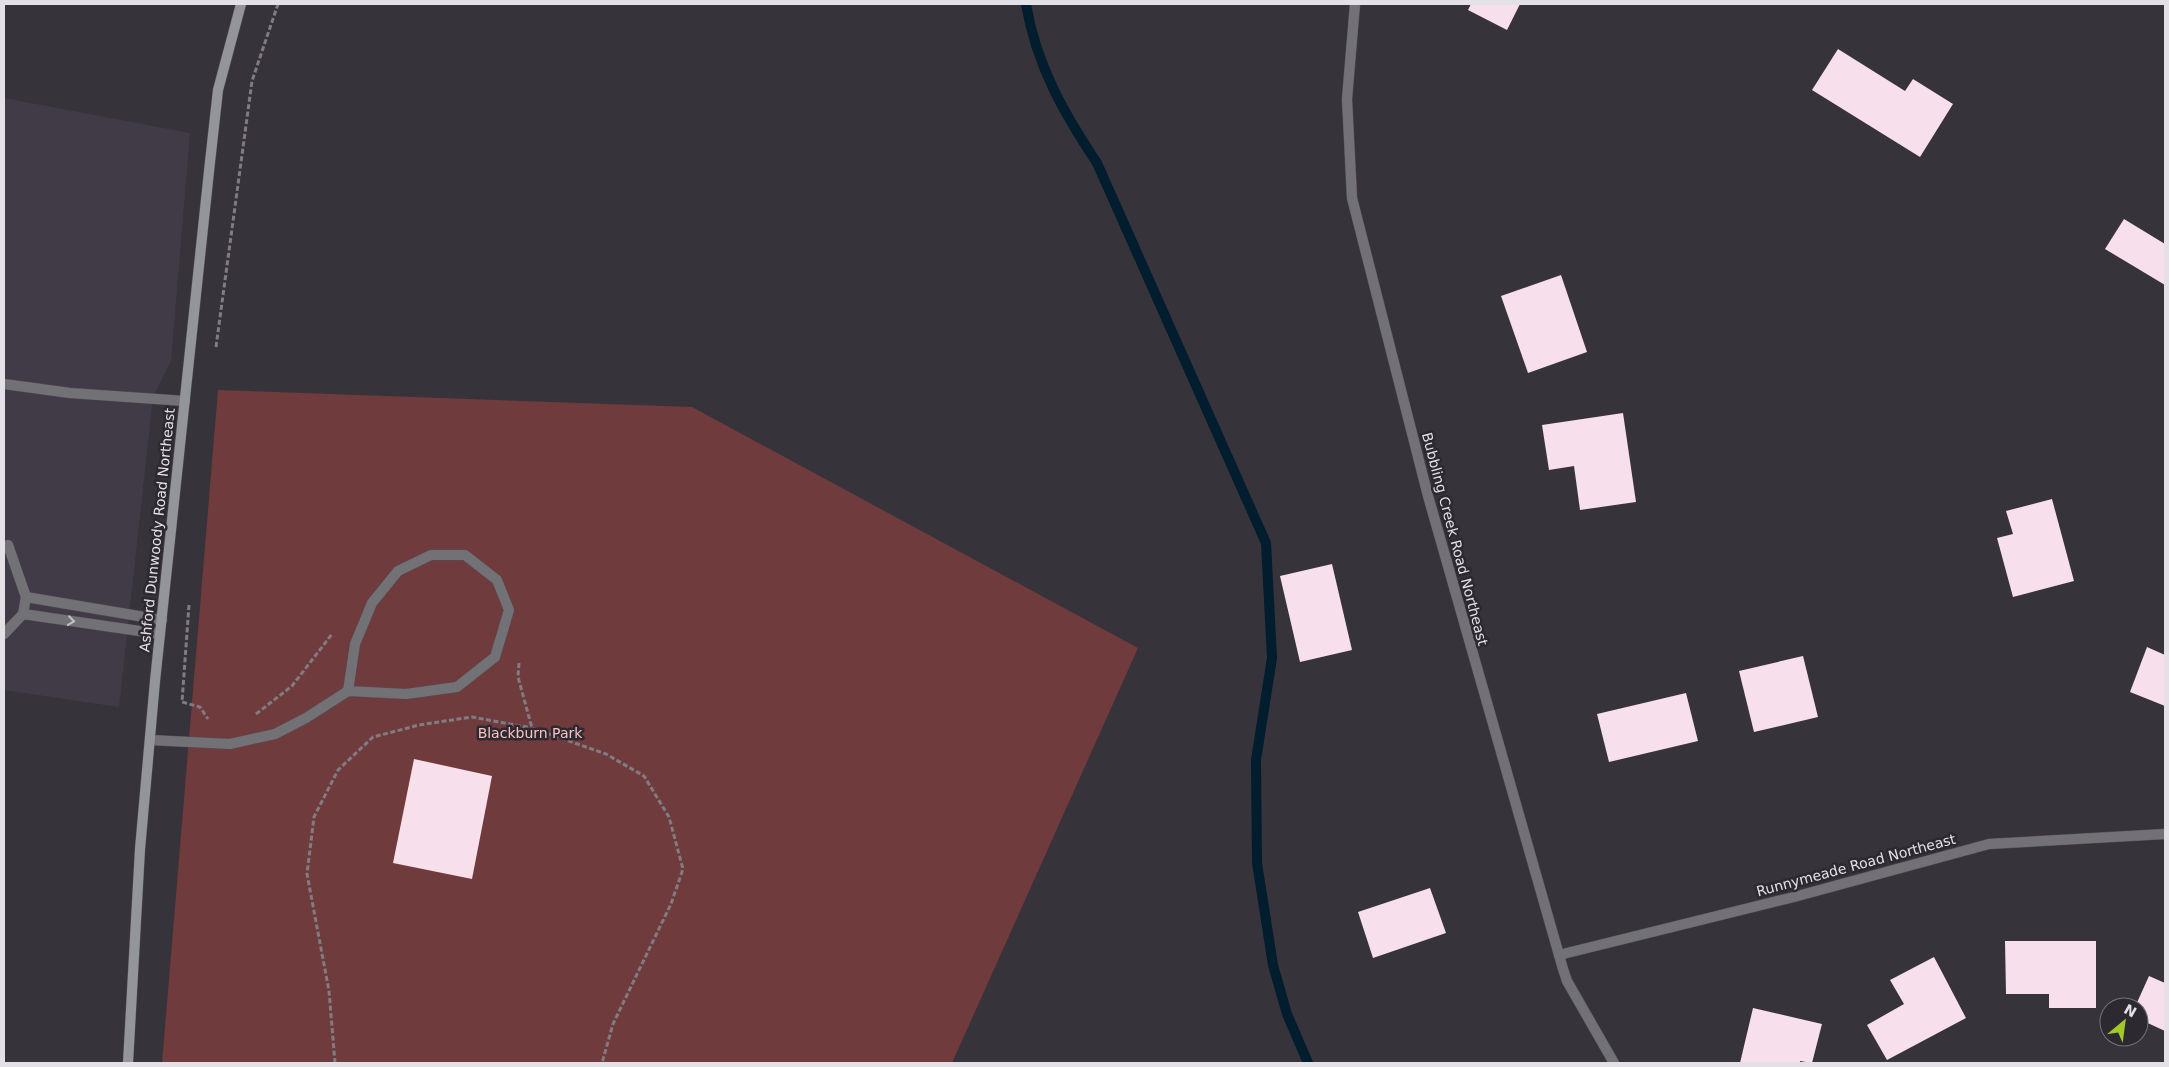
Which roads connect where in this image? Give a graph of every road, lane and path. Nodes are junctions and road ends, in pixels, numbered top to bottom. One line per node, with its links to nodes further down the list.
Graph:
1 (241, 4): 4 (main road, Ashford Dunwoody Road Northeast)
2 (1355, 4): 15 (street, Bubbling Creek Road Northeast)
3 (4, 384): 4 (street)
4 (185, 401): 8 (main road, Ashford Dunwoody Road Northeast)
5 (8, 545): 6 (street)
6 (26, 597): 7 (street); 8 (street)
7 (23, 614): 9 (street); 10 (street, one-way to 10)
8 (162, 620): 10 (main road, Ashford Dunwoody Road Northeast)
9 (4, 634)
10 (160, 634): 13 (main road, Ashford Dunwoody Road Northeast)
11 (348, 691): 11 (street); 13 (street)
12 (532, 728): 17 (path)
13 (150, 740): 16 (main road, Ashford Dunwoody Road Northeast)
14 (2165, 834): 15 (street, Runnymeade Road Northeast)
15 (1559, 955): 18 (street, Bubbling Creek Road Northeast)
16 (128, 1063)
17 (335, 1063)
18 (1614, 1063)

